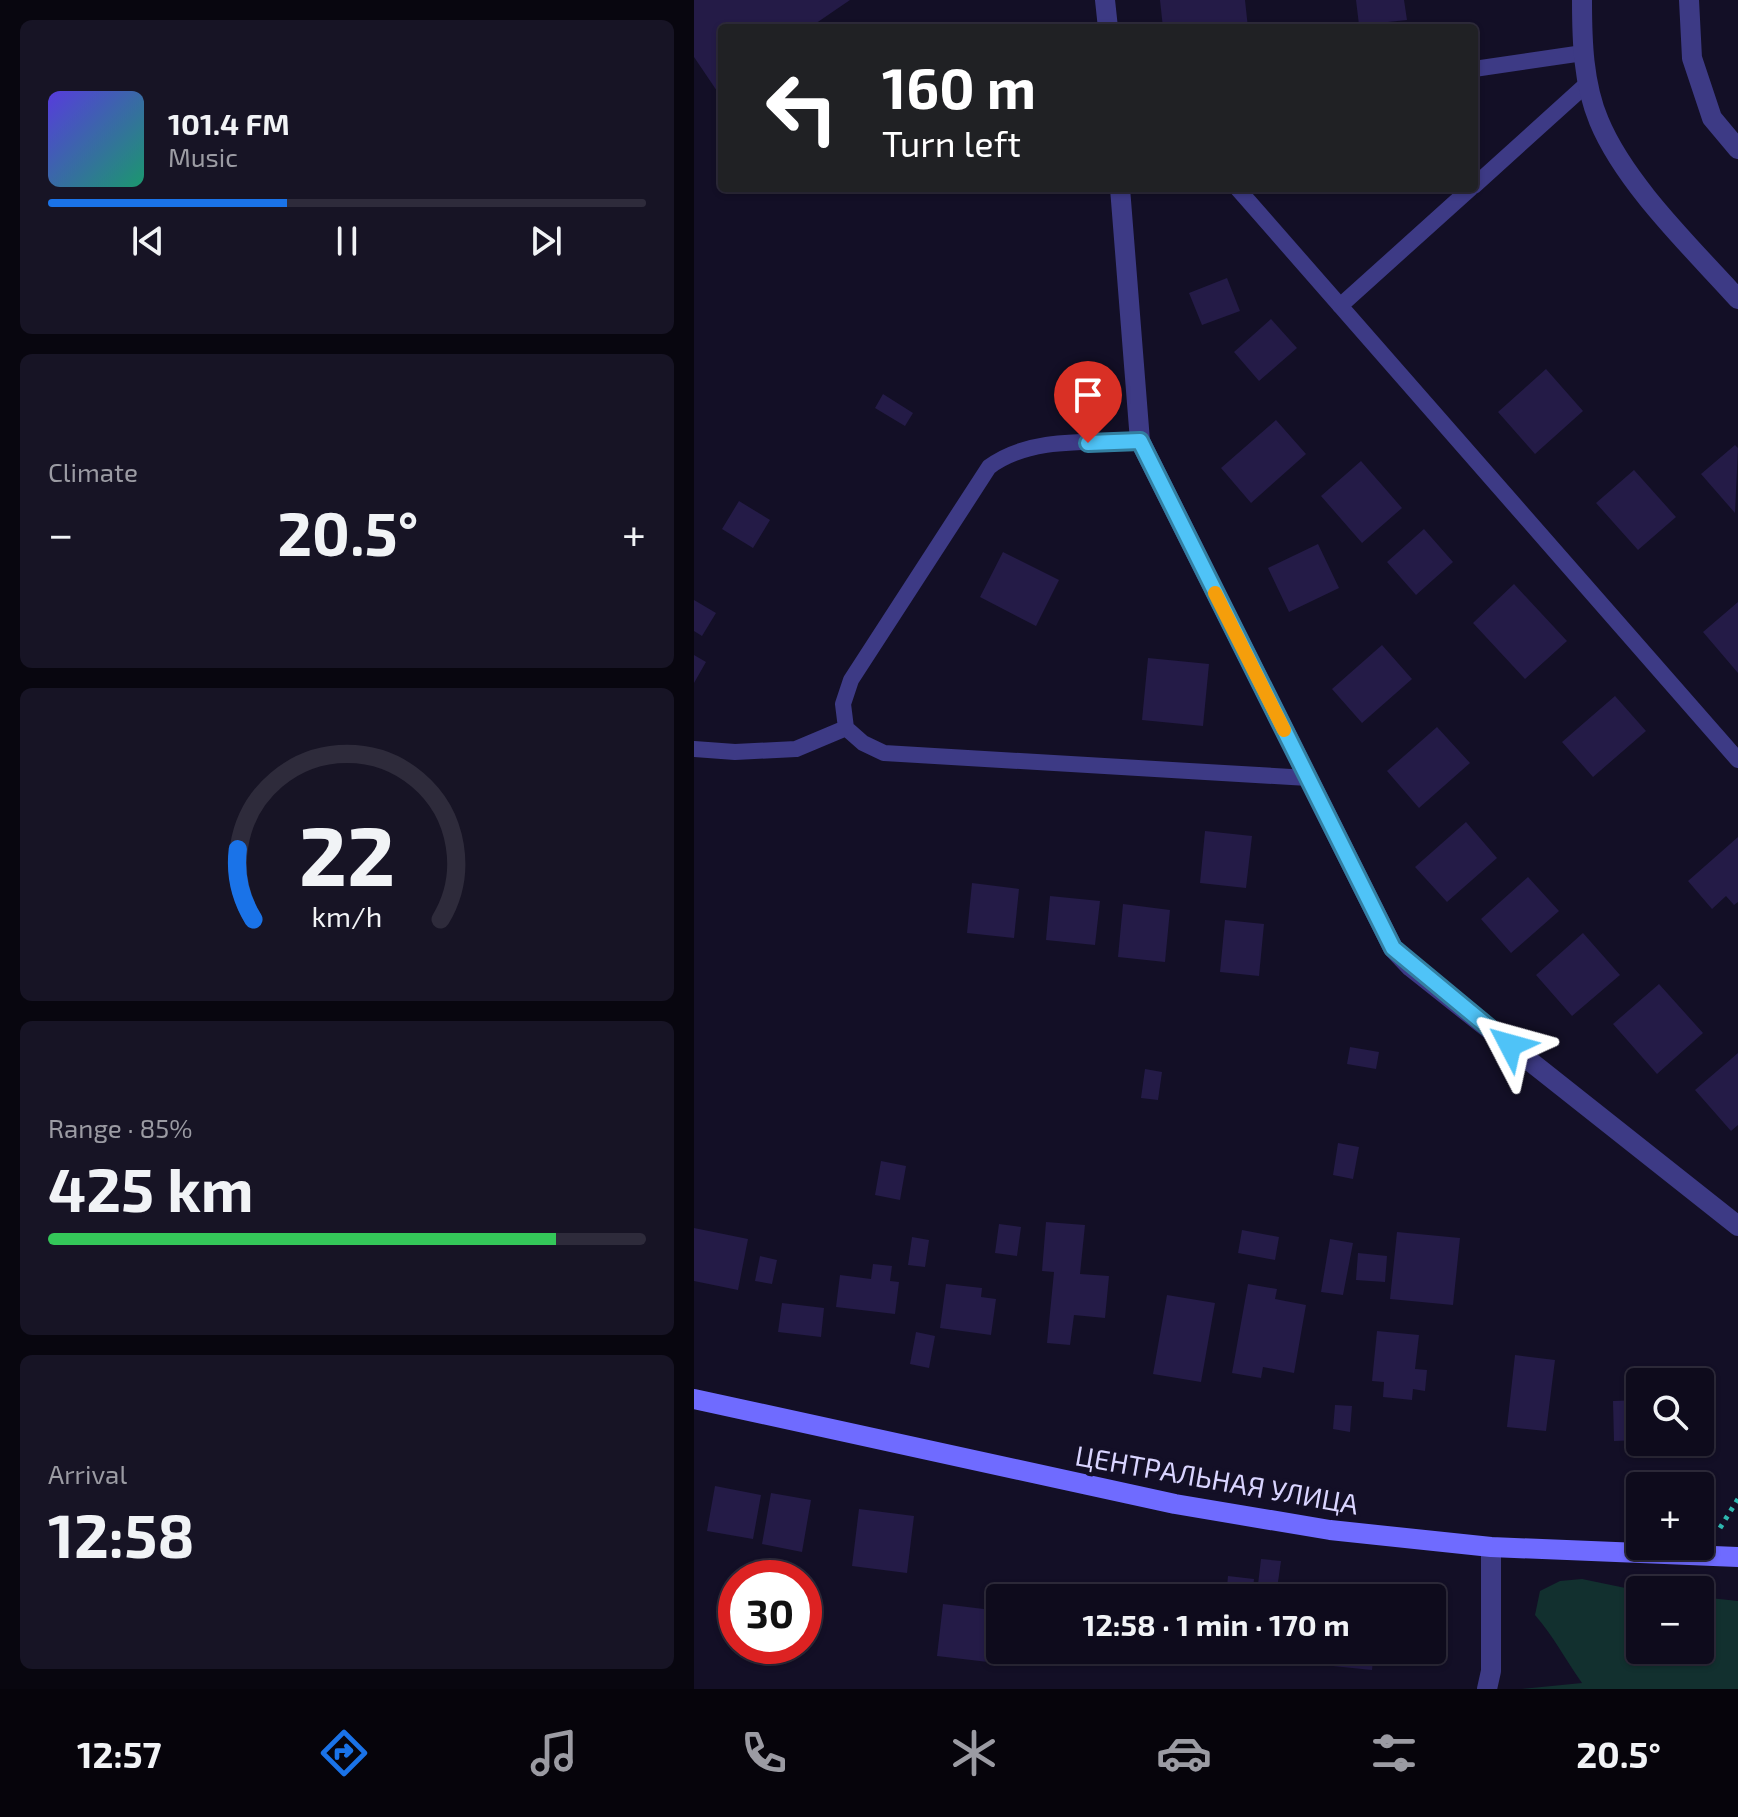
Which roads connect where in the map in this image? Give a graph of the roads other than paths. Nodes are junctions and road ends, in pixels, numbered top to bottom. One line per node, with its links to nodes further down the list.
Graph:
1 (1105, 0): 4 (street)
2 (1582, 0): 5 (street)
3 (1689, 0): 8 (street)
4 (1108, 24)
5 (1583, 53): 6 (lane); 7 (street)
6 (1478, 68)
7 (1589, 82): 9 (lane); 13 (street)
8 (1738, 149)
9 (1478, 182)
10 (1120, 192): 15 (street)
11 (1240, 192): 14 (lane)
12 (1467, 192): 14 (lane)
13 (1738, 299)
14 (1340, 306): 18 (lane)
15 (1140, 441): 16 (lane); 19 (street)
16 (846, 728): 17 (lane); 19 (lane)
17 (694, 749)
18 (1738, 760)
19 (1308, 778): 20 (street)
20 (1738, 1226)
21 (694, 1399): 22 (street, ЦЕНТРАЛЬНАЯ УЛИЦА)
22 (1491, 1547): 23 (street, ЦЕНТРАЛЬНАЯ УЛИЦА); 24 (street)
23 (1738, 1557)
24 (1487, 1689)

